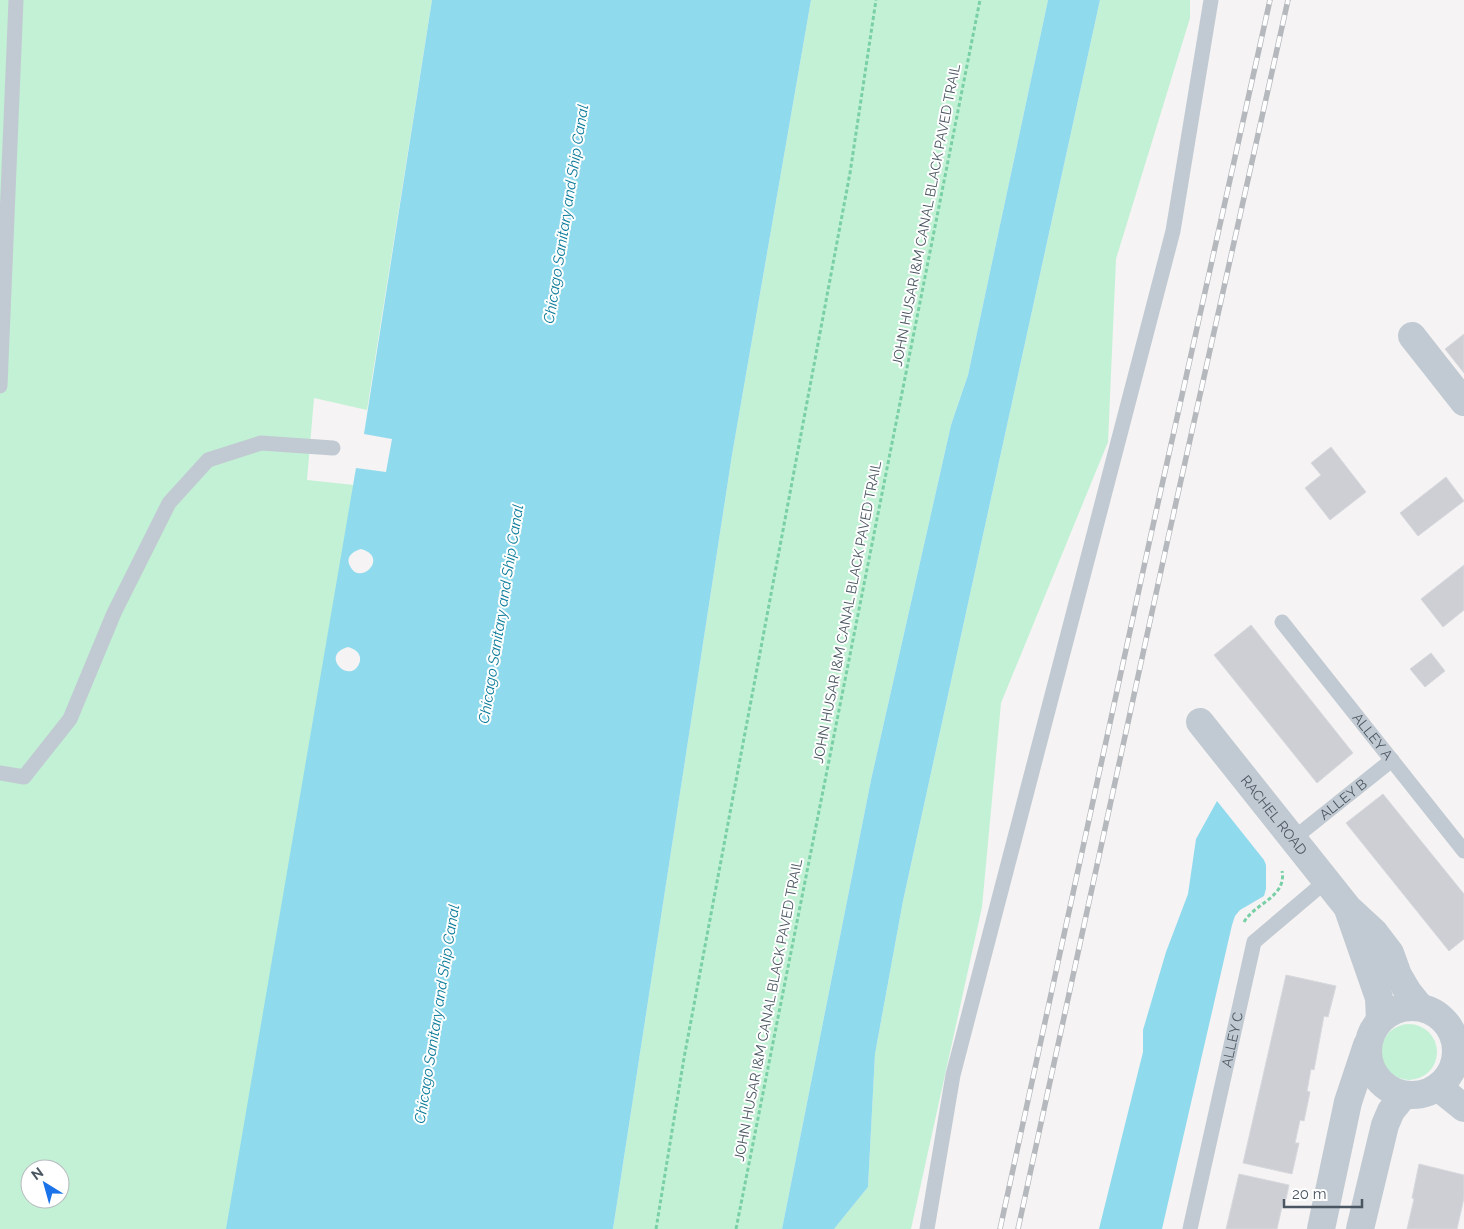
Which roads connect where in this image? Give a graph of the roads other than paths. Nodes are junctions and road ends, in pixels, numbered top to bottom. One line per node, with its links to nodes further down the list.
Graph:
1 (16, 0): 4 (lane)
2 (1211, 0): 21 (lane)
3 (1412, 336): 5 (street)
4 (0, 386)
5 (1464, 402)
6 (333, 448): 10 (lane)
7 (1282, 622): 9 (lane, ALLEY A)
8 (1200, 722): 11 (street, RACHEL ROAD)
9 (1392, 760): 11 (lane, ALLEY B); 12 (lane, ALLEY A)
10 (0, 773)
11 (1293, 839): 13 (street, RACHEL ROAD)
12 (1464, 851)
13 (1326, 881): 14 (street, RACHEL ROAD); 22 (lane, ALLEY C)
14 (1348, 908): 15 (street, RACHEL ROAD); 16 (street, RACHEL ROAD)
15 (1420, 1007): 16 (street); 17 (street, RACHEL ROAD)
16 (1374, 1032): 19 (street, RACHEL ROAD); 23 (street)
17 (1456, 1035): 18 (street, RACHEL ROAD)
18 (1438, 1088): 19 (street); 20 (street)
19 (1404, 1095): 24 (street)
20 (1464, 1108)
21 (927, 1229)
22 (1190, 1229)
23 (1321, 1229)
24 (1360, 1229)

